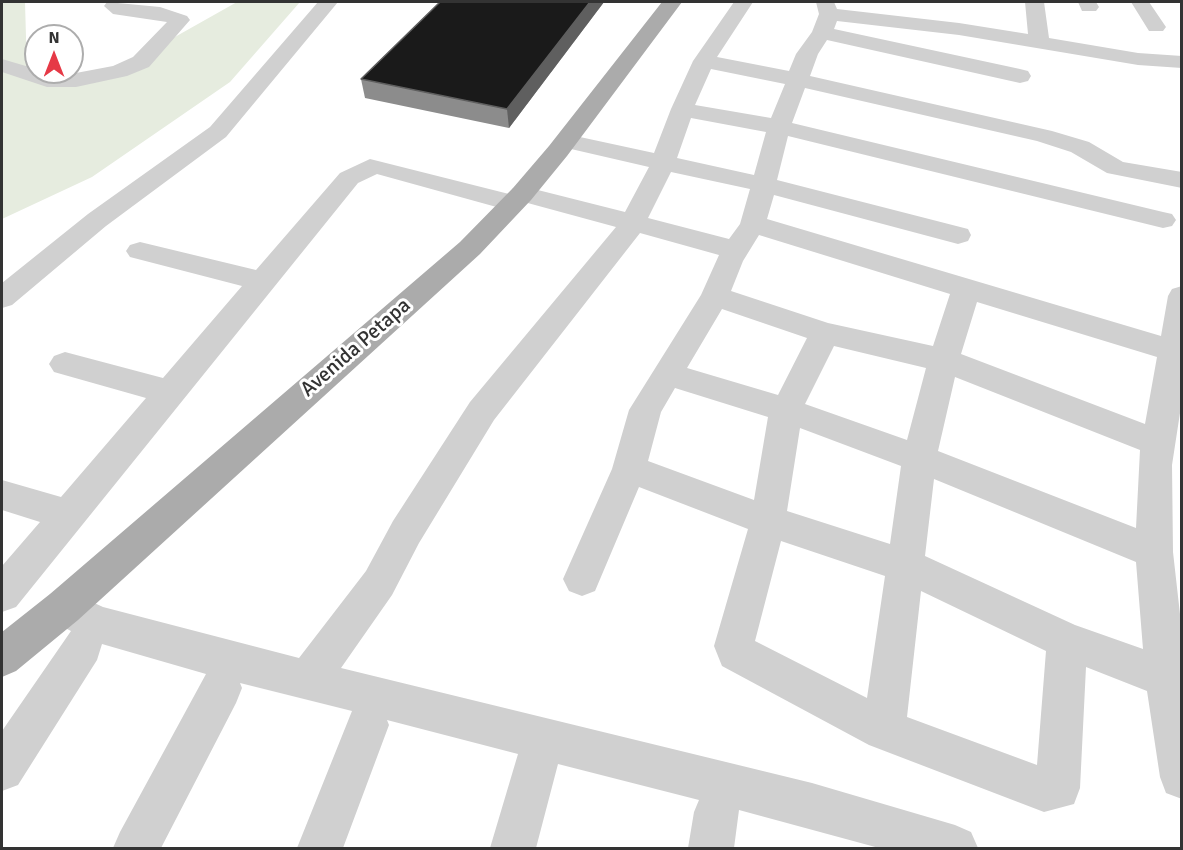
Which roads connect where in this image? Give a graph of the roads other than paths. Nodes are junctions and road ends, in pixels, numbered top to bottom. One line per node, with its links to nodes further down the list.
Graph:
1 (116, 2): 13 (street)
2 (328, 2): 34 (street)
3 (672, 2): 19 (main road, Avenida Petapa)
4 (743, 2): 11 (street)
5 (1035, 2): 10 (street)
6 (1140, 2): 9 (street)
7 (887, 11): 8 (street); 10 (street)
8 (825, 16): 14 (street); 16 (street)
9 (1156, 27)
10 (1039, 43): 12 (street)
11 (704, 62): 16 (street); 17 (street)
12 (1182, 62)
13 (2, 65)
14 (865, 68): 15 (street); 16 (street); 21 (street)
15 (1020, 76)
16 (798, 78): 18 (street)
17 (682, 109): 18 (street); 20 (street)
18 (779, 127): 22 (street); 24 (street)
19 (566, 141): 20 (street); 23 (main road, Avenida Petapa)
20 (663, 163): 22 (street); 26 (street)
21 (1182, 180)
22 (765, 185): 25 (street); 27 (street)
23 (517, 198): 26 (street); 30 (street); 52 (main road, Avenida Petapa)
24 (1163, 220)
25 (753, 224): 28 (street); 31 (street)
26 (632, 225): 28 (street); 56 (street)
27 (958, 235)
28 (736, 250): 32 (street)
29 (140, 251): 30 (street)
30 (263, 282): 40 (street)
31 (966, 290): 36 (street); 37 (street)
32 (715, 296): 35 (street); 39 (street)
33 (1182, 296): 36 (street)
34 (2, 298)
35 (825, 333): 37 (street); 41 (street)
36 (1173, 351): 42 (street)
37 (944, 360): 42 (street); 43 (street)
38 (65, 364): 40 (street)
39 (667, 374): 41 (street); 44 (street)
40 (169, 392): 46 (street)
41 (786, 411): 43 (street); 47 (street)
42 (1158, 443): 48 (street)
43 (919, 458): 48 (street); 49 (street)
44 (629, 469): 47 (street); 50 (street)
45 (2, 495): 46 (street)
46 (69, 515): 51 (street)
47 (768, 521): 49 (street); 60 (street)
48 (1154, 552): 57 (street)
49 (904, 565): 53 (street); 60 (street)
50 (582, 579)
51 (2, 594)
52 (64, 607): 55 (main road, Avenida Petapa); 56 (street)
53 (1067, 641): 57 (street); 60 (street)
54 (83, 646): 62 (street)
55 (3, 652)
56 (307, 680): 67 (street)
57 (1174, 682): 63 (street)
58 (220, 688): 64 (street)
59 (368, 725): 65 (street)
60 (884, 730)
61 (536, 763): 66 (street)
62 (2, 770)
63 (1182, 777)
64 (136, 849)
65 (320, 849)
66 (513, 849)
67 (955, 849)

